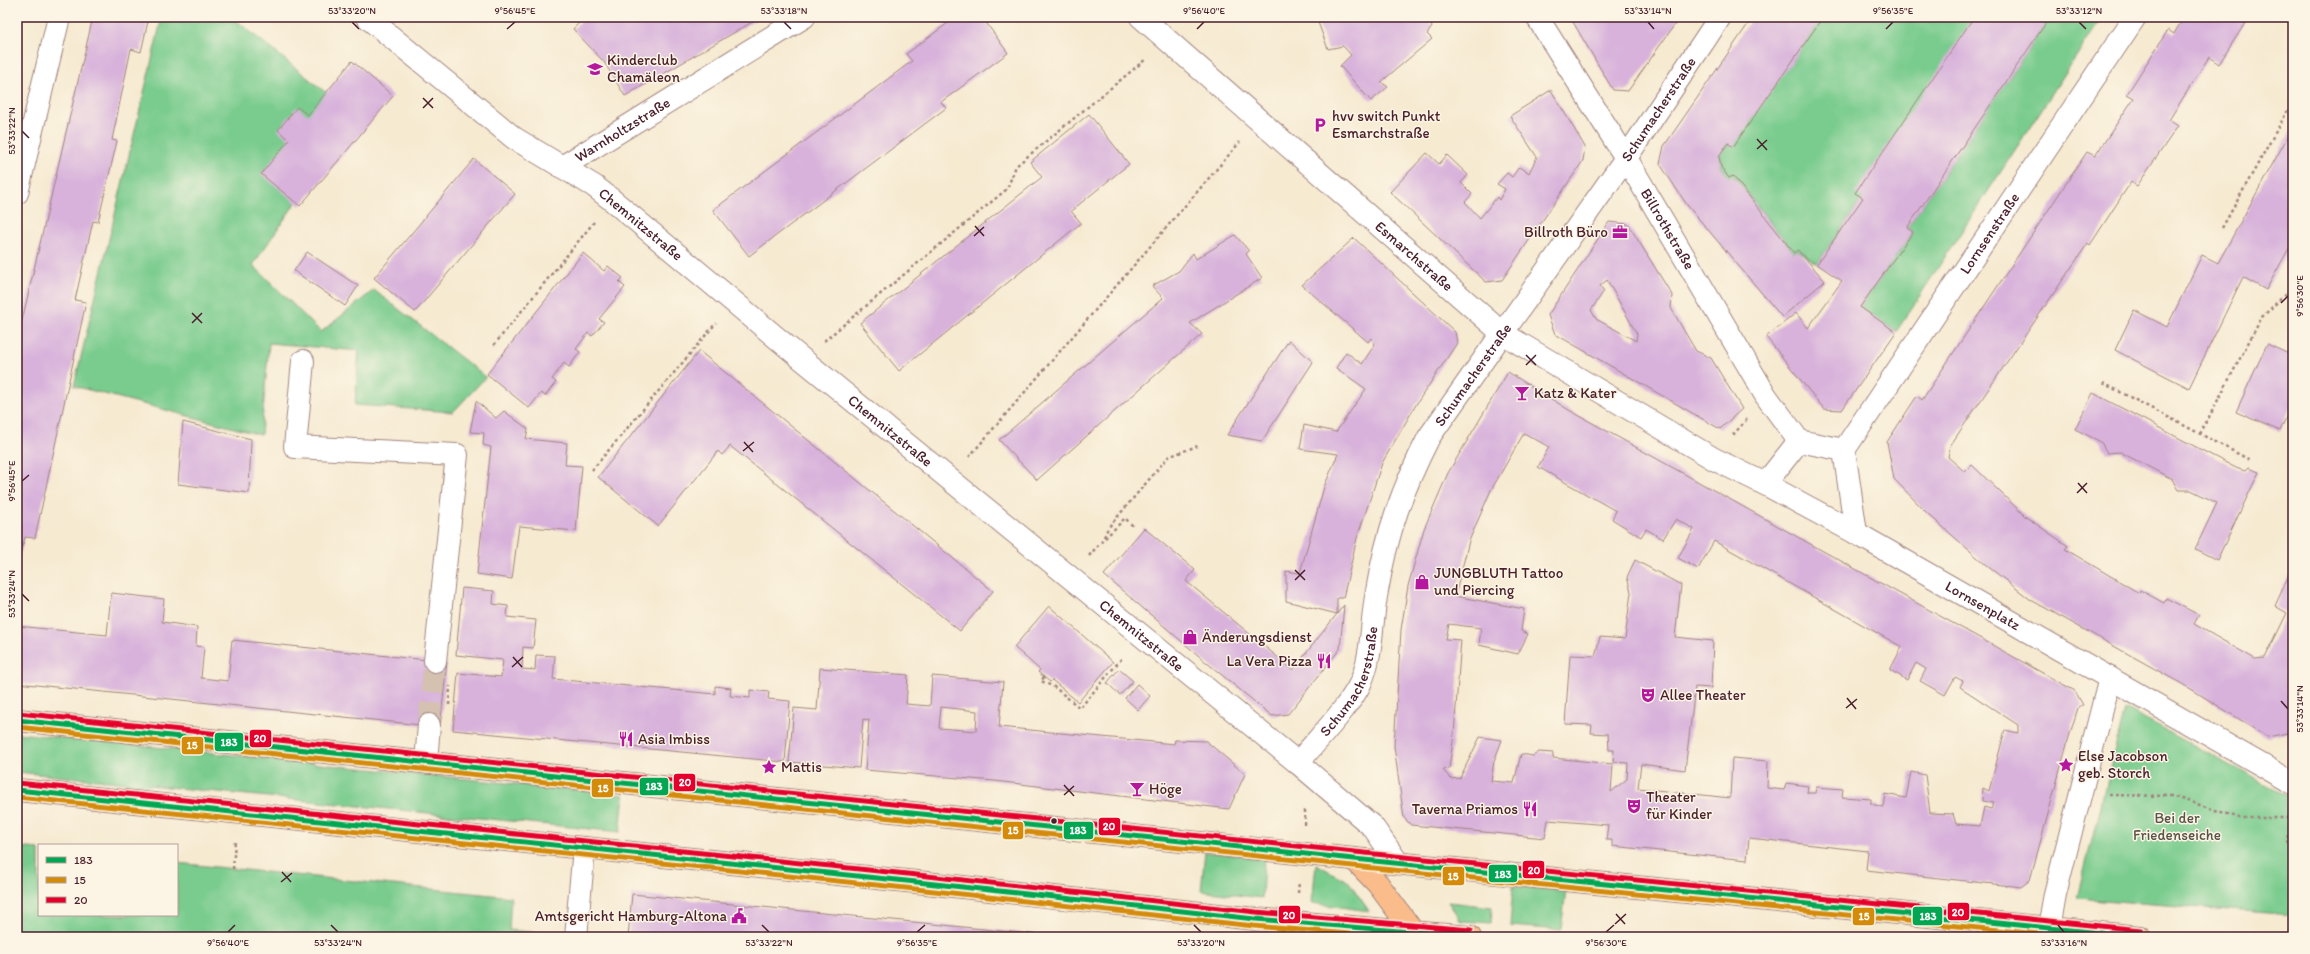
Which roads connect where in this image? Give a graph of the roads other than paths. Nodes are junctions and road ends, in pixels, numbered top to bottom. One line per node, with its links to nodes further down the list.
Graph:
1 (59, 17): 10 (street)
2 (367, 17): 9 (street, Chemnitzstraße)
3 (804, 17): 9 (street, Warnholtzstraße)
4 (1141, 17): 11 (street, Esmarchstraße)
5 (1537, 17): 8 (street, Billrothstraße)
6 (1720, 17): 8 (street, Schumacherstraße)
7 (2135, 17): 14 (street, Lornsenstraße)
8 (1626, 158): 11 (street, Schumacherstraße); 13 (street, Billrothstraße)
9 (562, 167): 23 (street, Chemnitzstraße)
10 (17, 193)
11 (1502, 333): 15 (street, Esmarchstraße); 23 (street, Schumacherstraße)
12 (303, 361): 18 (street)
13 (1799, 441): 14 (street); 16 (street)
14 (1844, 450): 17 (street)
15 (1714, 459): 16 (street, Lornsenplatz)
16 (1765, 484): 17 (street, Lornsenplatz)
17 (1856, 533): 19 (street, Lornsenplatz)
18 (435, 661)
19 (2110, 678): 24 (street); 29 (street)
20 (17, 720): 22 (main road)
21 (429, 725): 22 (street)
22 (426, 762): 27 (main road)
23 (1298, 762): 28 (street, Chemnitzstraße)
24 (2293, 782)
25 (17, 790): 26 (main road)
26 (584, 848): 30 (main road); 32 (street)
27 (1354, 858): 28 (main road); 31 (main road)
28 (1398, 863): 29 (main road)
29 (2049, 928): 34 (main road)
30 (1333, 931): 31 (main road)
31 (1416, 935): 33 (main road)
32 (576, 937)
33 (1470, 937)
34 (2140, 937)

